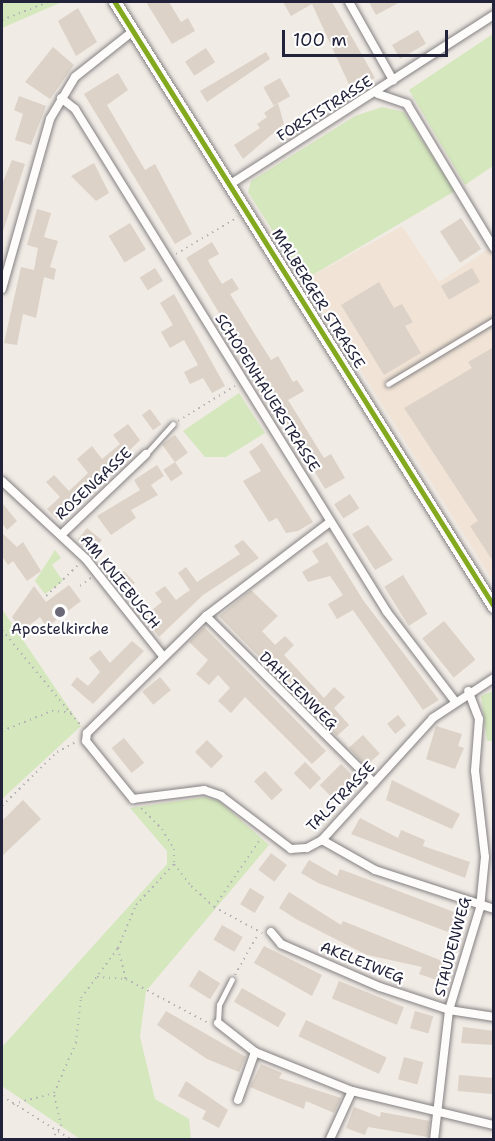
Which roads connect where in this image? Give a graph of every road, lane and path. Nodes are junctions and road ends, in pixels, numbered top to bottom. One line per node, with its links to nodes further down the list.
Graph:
1 (48, 2): 5 (path)
2 (349, 2): 7 (street)
3 (119, 3): 6 (street, MALBERGER STRASSE)
4 (494, 15): 7 (street, FORSTSTRASSE)
5 (2, 20)
6 (133, 31): 9 (street); 10 (street, MALBERGER STRASSE)
7 (393, 80): 8 (street, FORSTSTRASSE)
8 (378, 94): 10 (street, FORSTSTRASSE); 12 (street)
9 (61, 98): 13 (street, SCHOPENHAUERSTRASSE); 14 (street)
10 (229, 185): 11 (street, MALBERGER STRASSE)
11 (247, 212): 13 (path); 25 (street, MALBERGER STRASSE)
12 (494, 248)
13 (168, 259): 16 (street, SCHOPENHAUERSTRASSE)
14 (2, 289)
15 (494, 320): 17 (lane)
16 (243, 381): 18 (path); 21 (street, SCHOPENHAUERSTRASSE)
17 (388, 384)
18 (173, 424): 19 (lane)
19 (146, 454): 22 (street, ROSENGASSE)
20 (2, 481): 22 (street, AM KNIEBUSCH)
21 (330, 522): 26 (street); 31 (street, SCHOPENHAUERSTRASSE)
22 (62, 534): 23 (street, AM KNIEBUSCH)
23 (86, 559): 24 (path); 28 (street, AM KNIEBUSCH)
24 (46, 596)
25 (494, 607)
26 (206, 616): 28 (street); 35 (street, DAHLIENWEG)
27 (2, 630): 32 (path)
28 (162, 655): 34 (street)
29 (494, 678): 30 (street, TALSTRASSE)
30 (468, 691): 31 (street, TALSTRASSE); 42 (street, STAUDENWEG)
31 (454, 700): 35 (street, TALSTRASSE)
32 (73, 713): 33 (path); 34 (path)
33 (2, 731)
34 (87, 737): 36 (street); 37 (path)
35 (374, 783): 39 (street, TALSTRASSE)
36 (133, 800): 38 (street, TALSTRASSE); 40 (path)
37 (2, 806)
38 (265, 834): 39 (street, TALSTRASSE); 41 (path)
39 (322, 840): 42 (street)
40 (174, 864): 41 (path); 45 (path)
41 (214, 908): 48 (path)
42 (480, 908): 43 (street); 49 (street, STAUDENWEG)
43 (494, 909)
44 (271, 932): 49 (street, AKELEIWEG)
45 (118, 948): 46 (path); 47 (path)
46 (96, 977): 47 (path); 54 (path)
47 (126, 979): 51 (path)
48 (232, 980): 51 (lane)
49 (449, 1010): 50 (street, AKELEIWEG); 58 (street, STAUDENWEG)
50 (494, 1017)
51 (218, 1023): 52 (street)
52 (255, 1052): 53 (street); 56 (street)
53 (351, 1091): 58 (street); 63 (street)
54 (54, 1093): 57 (path); 60 (path)
55 (2, 1096): 57 (path)
56 (238, 1100)
57 (13, 1104): 60 (path)
58 (435, 1113): 59 (street); 64 (street, STAUDENWEG)
59 (494, 1125)
60 (55, 1132): 61 (path); 62 (path)
61 (51, 1140)
62 (72, 1140)
63 (330, 1140)
64 (434, 1140)

